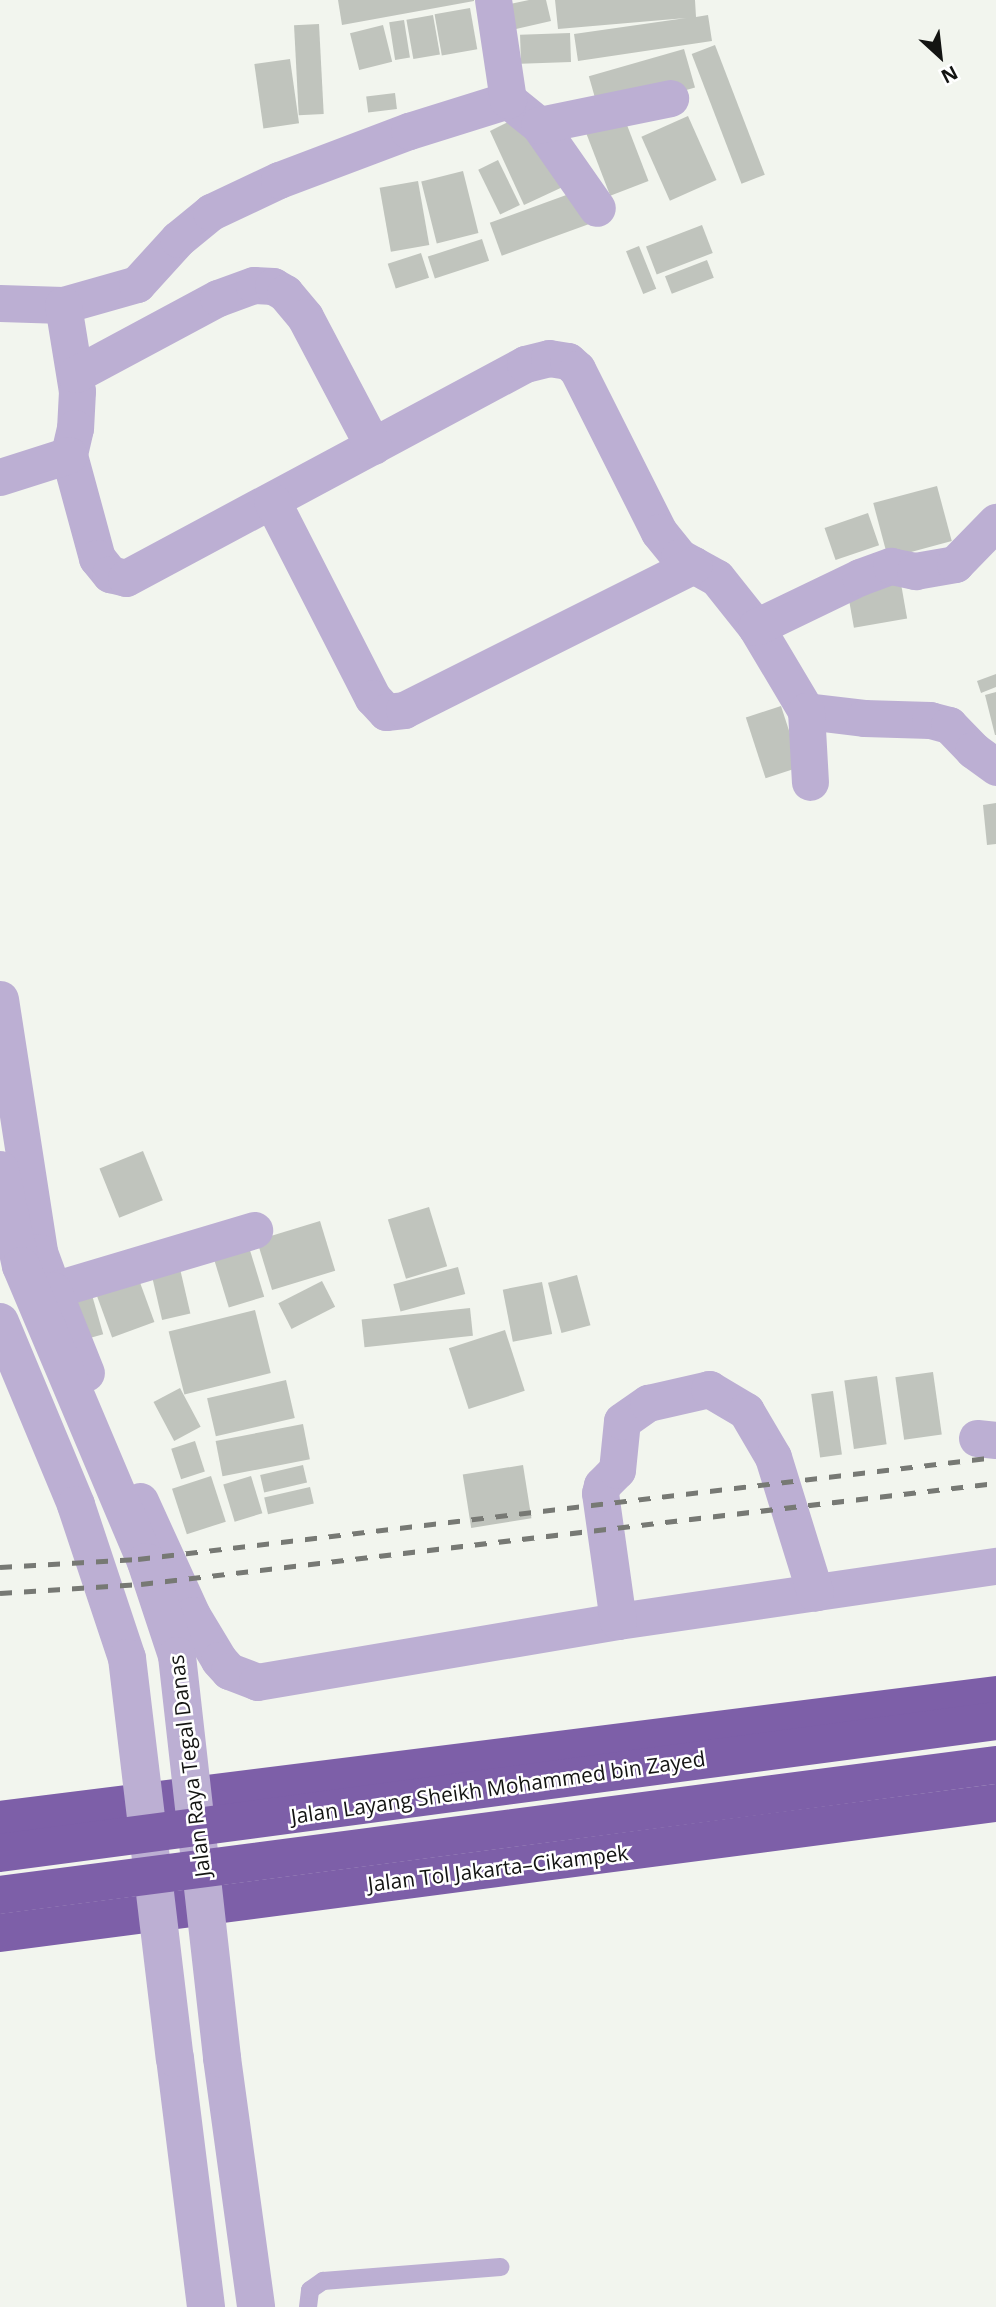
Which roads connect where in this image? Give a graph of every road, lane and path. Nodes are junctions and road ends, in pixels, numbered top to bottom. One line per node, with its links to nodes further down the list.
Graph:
1 (493, 0): 3 (street)
2 (670, 98): 4 (street)
3 (508, 100): 4 (street); 7 (street)
4 (539, 125): 5 (street)
5 (597, 208)
6 (0, 303): 7 (street)
7 (63, 306): 8 (street)
8 (76, 374): 9 (street); 10 (street)
9 (373, 446): 12 (street); 14 (street)
10 (69, 455): 11 (street); 12 (street)
11 (0, 477)
12 (272, 501): 14 (street)
13 (996, 522): 15 (street)
14 (694, 565): 15 (street)
15 (756, 627): 16 (street)
16 (806, 711): 17 (street); 18 (street)
17 (996, 767)
18 (810, 782)
19 (0, 999): 22 (street)
20 (0, 1170): 37 (street, Jalan Raya Tegal Danas, bridge)
21 (254, 1230): 22 (street)
22 (53, 1290): 26 (street)
23 (0, 1322): 36 (street, bridge)
24 (996, 1566): 25 (street)
25 (815, 1593): 26 (street); 26 (street)
26 (618, 1621)
27 (996, 1695): 31 (highway)
28 (996, 1721): 32 (highway, Jalan Layang Sheikh Mohammed bin Zayed, bridge)
29 (996, 1765): 33 (highway, Jalan Layang Sheikh Mohammed bin Zayed, bridge)
30 (996, 1803): 34 (highway, Jalan Tol Jakarta–Cikampek)
31 (0, 1820)
32 (0, 1853)
33 (0, 1895)
34 (0, 1933)
35 (500, 2267): 38 (lane)
36 (206, 2307)
37 (256, 2307)
38 (308, 2307)

